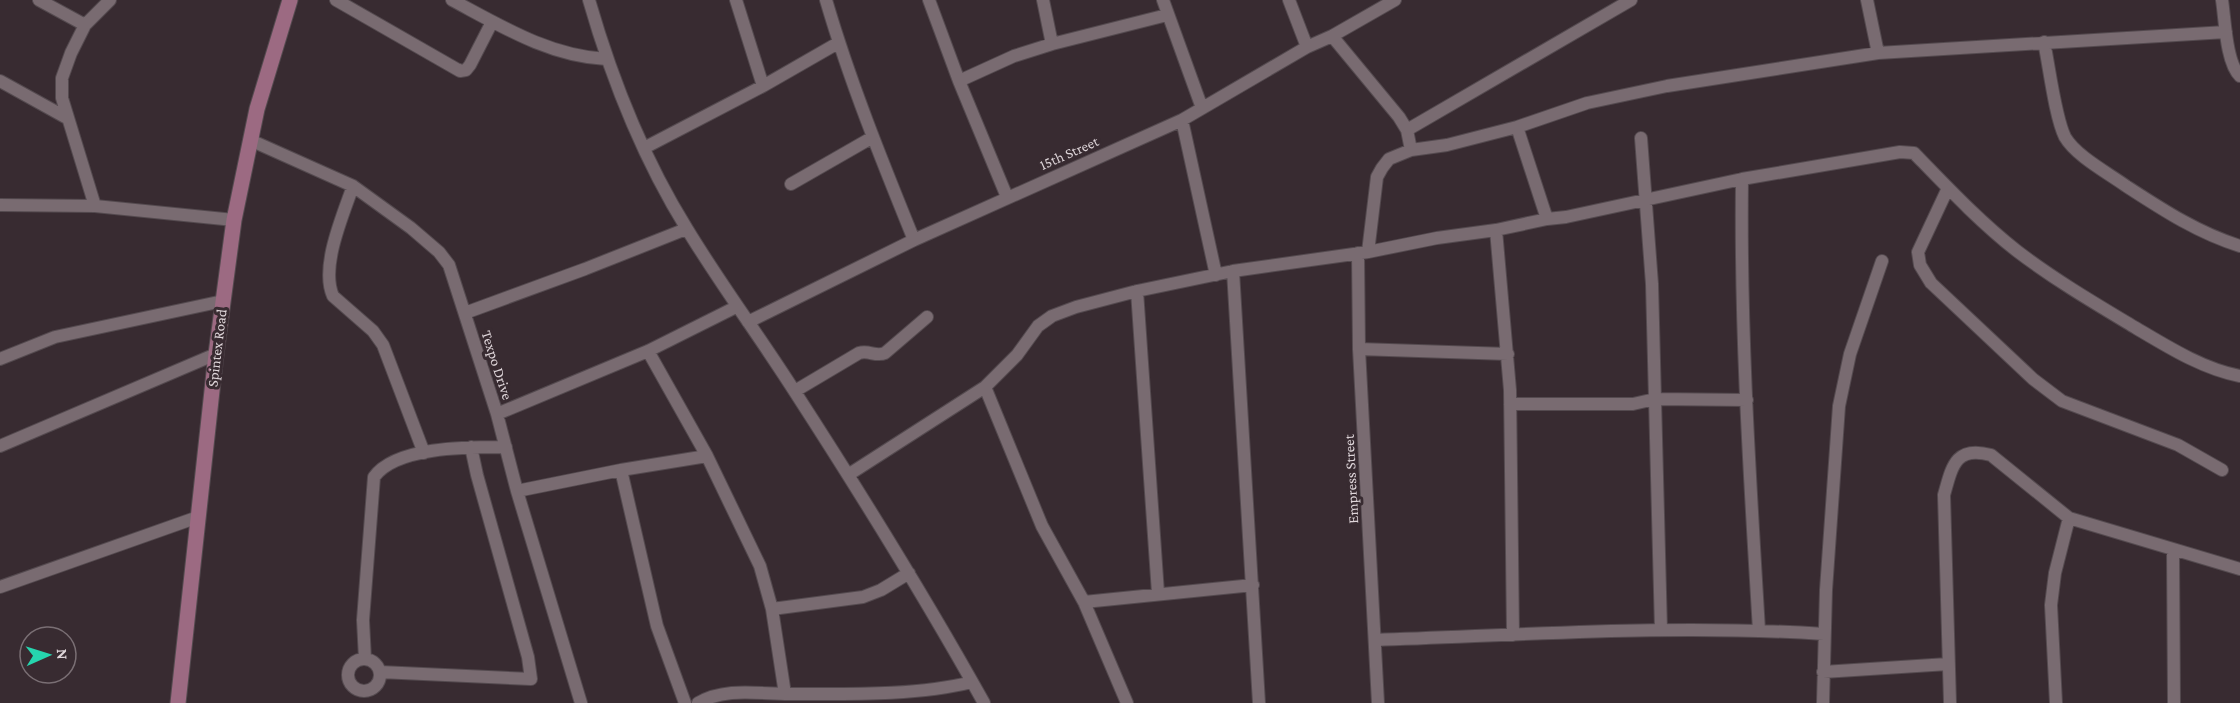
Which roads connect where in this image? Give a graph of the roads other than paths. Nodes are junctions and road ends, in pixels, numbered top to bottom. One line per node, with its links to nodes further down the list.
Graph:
1 (39, 0): 19 (street)
2 (110, 0): 19 (street)
3 (290, 0): 39 (main road, Spintex Road)
4 (336, 0): 18 (street)
5 (452, 0): 18 (street)
6 (589, 0): 27 (street)
7 (736, 0): 31 (street)
8 (826, 0): 23 (street)
9 (929, 0): 30 (street)
10 (1043, 0): 24 (street)
11 (1163, 0): 17 (street)
12 (1289, 0): 25 (street)
13 (1395, 0): 21 (street, 15th Street)
14 (1631, 0): 36 (street)
15 (1868, 0): 26 (street)
16 (2222, 0): 20 (street)
17 (1167, 15): 24 (street); 32 (street)
18 (492, 22): 27 (street)
19 (85, 25): 33 (street)
20 (2226, 32): 22 (street); 28 (street)
21 (1332, 36): 25 (street, 15th Street); 36 (street)
22 (2044, 42): 26 (street); 55 (street)
23 (838, 43): 31 (street); 37 (street)
24 (1052, 44): 30 (street)
25 (1307, 47): 32 (street, 15th Street)
26 (1878, 53): 35 (street)
27 (606, 58): 40 (street)
28 (2240, 76)
29 (0, 81): 33 (street)
30 (959, 81): 46 (street)
31 (763, 86): 40 (street)
32 (1203, 108): 34 (street, 15th Street)
33 (67, 118): 49 (street)
34 (1182, 120): 46 (street, 15th Street); 59 (street)
35 (1517, 127): 41 (street); 50 (street)
36 (1407, 129): 41 (street)
37 (873, 137): 43 (street); 54 (street)
38 (1641, 138): 47 (street)
39 (250, 140): 44 (street, Texpo Drive); 51 (main road, Spintex Road)
40 (644, 148): 52 (street)
41 (1411, 150): 56 (street, Empress Street)
42 (1742, 179): 45 (street); 47 (street); 75 (street)
43 (791, 184)
44 (353, 186): 63 (street, Texpo Drive); 81 (street)
45 (1948, 188): 71 (street); 84 (street)
46 (1007, 197): 54 (street, 15th Street)
47 (1646, 200): 50 (street); 74 (street)
48 (0, 205): 49 (street)
49 (95, 206): 51 (street)
50 (1547, 219): 53 (street)
51 (234, 220): 61 (main road, Spintex Road)
52 (686, 229): 62 (street); 63 (street)
53 (1496, 230): 56 (street); 69 (street)
54 (914, 240): 65 (street, 15th Street)
55 (2240, 246)
56 (1363, 252): 58 (street); 66 (street, Empress Street)
57 (1882, 261): 99 (street)
58 (1233, 271): 59 (street); 92 (street)
59 (1216, 274): 60 (street)
60 (1137, 291): 72 (street); 94 (street)
61 (223, 301): 68 (main road, Spintex Road); 70 (street)
62 (736, 307): 65 (street); 67 (street)
63 (465, 314): 77 (street, Texpo Drive)
64 (927, 317): 73 (street)
65 (748, 322): 73 (street)
66 (1359, 349): 69 (street); 101 (street, Empress Street)
67 (648, 351): 77 (street); 82 (street)
68 (216, 354): 78 (street); 87 (main road, Spintex Road)
69 (1508, 354): 76 (street)
70 (0, 359)
71 (2240, 376)
72 (986, 387): 85 (street); 95 (street)
73 (795, 391): 85 (street)
74 (1655, 399): 75 (street); 76 (street); 97 (street)
75 (1747, 400): 98 (street)
76 (1510, 404): 100 (street)
77 (497, 414): 80 (street, Texpo Drive)
78 (0, 446)
79 (471, 447): 80 (street); 81 (street); 104 (street)
80 (506, 447): 86 (street, Texpo Drive)
81 (424, 453): 102 (street)
82 (707, 456): 83 (street); 96 (street)
83 (621, 470): 86 (street); 110 (street)
84 (2222, 470)
85 (848, 475): 91 (street)
86 (517, 491): 109 (street, Texpo Drive)
87 (198, 517): 93 (street); 108 (main road, Spintex Road)
88 (2069, 518): 89 (street); 103 (street); 118 (street)
89 (2173, 550): 90 (street); 119 (street)
90 (2240, 569)
91 (909, 573): 96 (street); 106 (street)
92 (1253, 585): 94 (street); 114 (street)
93 (0, 587)
94 (1158, 593): 95 (street)
95 (1084, 602): 113 (street)
96 (772, 609): 107 (street)
97 (1661, 630): 98 (street); 100 (street)
98 (1759, 630): 99 (street)
99 (1824, 634): 105 (street)
100 (1513, 635): 101 (street)
101 (1376, 640): 115 (street, Empress Street)
102 (365, 659): 104 (street); 104 (street)
103 (1948, 664): 105 (street); 117 (street)
104 (380, 672)
105 (1823, 672): 116 (street)
106 (972, 682): 107 (street); 112 (street)
107 (785, 694): 111 (street)
108 (178, 703)
109 (580, 703)
110 (685, 703)
111 (698, 703)
112 (984, 703)
113 (1127, 703)
114 (1259, 703)
115 (1378, 703)
116 (1823, 703)
117 (1950, 703)
118 (2056, 703)
119 (2174, 703)

